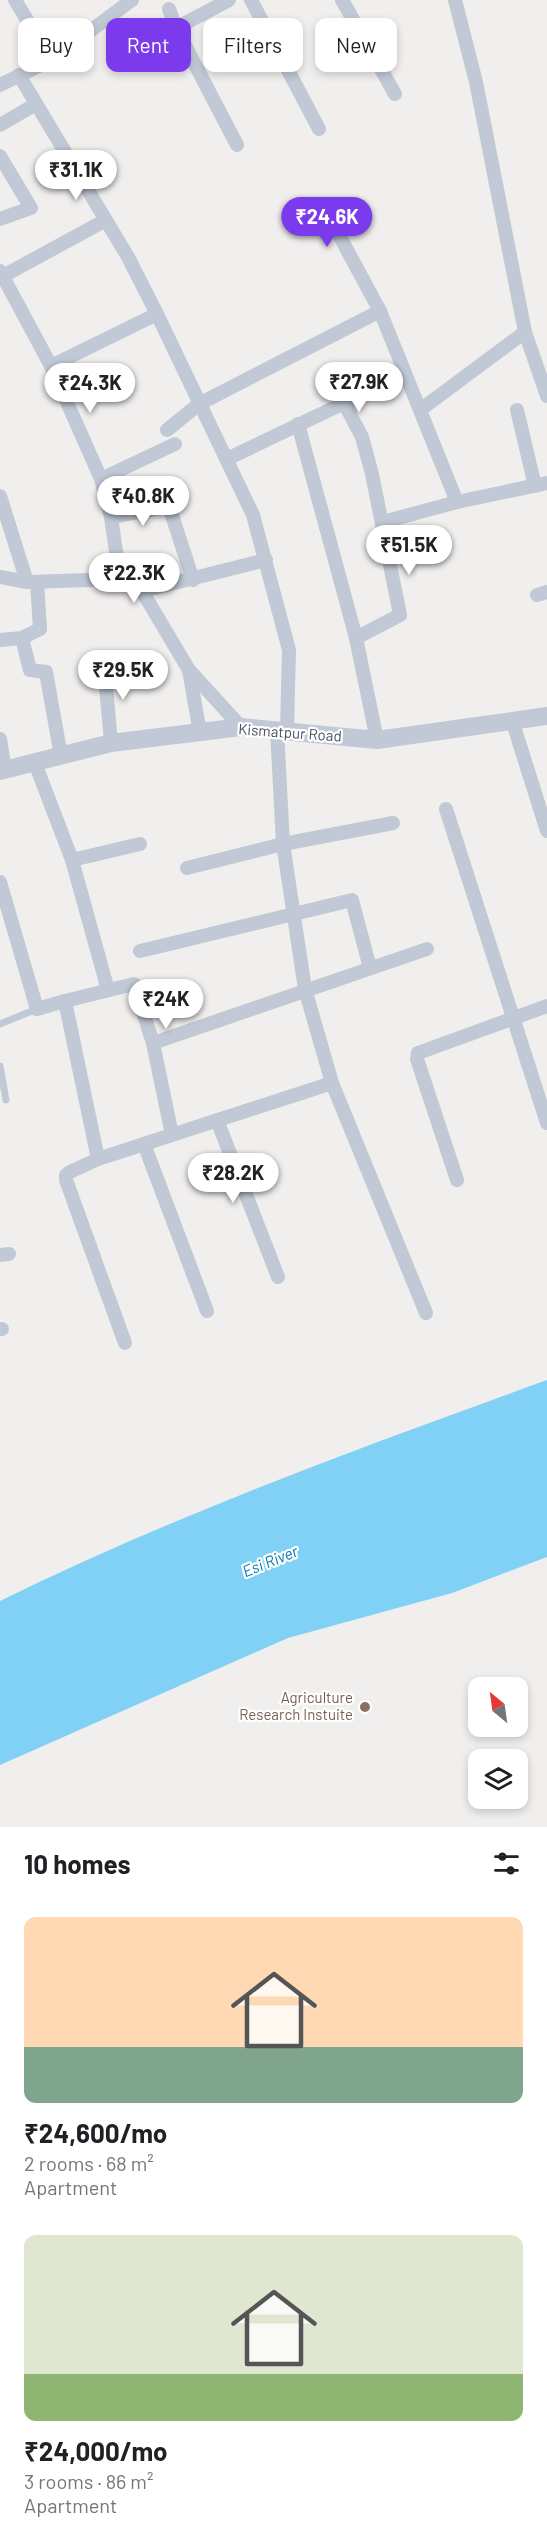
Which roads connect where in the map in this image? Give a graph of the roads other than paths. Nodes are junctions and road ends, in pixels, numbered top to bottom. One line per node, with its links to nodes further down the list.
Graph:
1 (15, 0): 9 (street)
2 (132, 0): 7 (street)
3 (229, 0): 11 (street)
4 (251, 0): 20 (street)
5 (342, 0): 17 (street)
6 (455, 0): 29 (street)
7 (120, 5): 12 (street)
8 (168, 9): 10 (street)
9 (26, 18)
10 (172, 18)
11 (191, 20)
12 (94, 26)
13 (191, 57): 21 (street)
14 (25, 72): 15 (street)
15 (19, 75): 16 (street); 18 (street)
16 (0, 85)
17 (395, 93)
18 (36, 104): 19 (street); 25 (street)
19 (0, 125)
20 (319, 129)
21 (237, 146)
22 (0, 156): 24 (street)
23 (325, 209): 27 (street)
24 (0, 219)
25 (106, 220): 26 (street); 28 (street)
26 (2, 274): 30 (street)
27 (380, 311): 31 (street); 33 (street)
28 (157, 315): 30 (street); 33 (street)
29 (525, 332): 32 (street); 35 (street)
30 (51, 366): 41 (street)
31 (404, 371): 34 (street); 35 (street)
32 (547, 396)
33 (199, 404): 38 (street); 40 (street)
34 (344, 404): 37 (street); 46 (street)
35 (420, 410): 44 (street)
36 (517, 410): 42 (street)
37 (298, 424): 40 (street); 54 (street)
38 (167, 430)
39 (175, 444): 41 (street)
40 (227, 459): 47 (street)
41 (101, 478): 45 (street)
42 (541, 484): 44 (street)
43 (0, 496): 51 (street)
44 (457, 502): 46 (street)
45 (111, 517): 49 (street); 50 (street)
46 (383, 522): 54 (street)
47 (266, 560): 50 (street); 61 (street)
48 (0, 576): 51 (street)
49 (120, 579): 51 (street); 52 (street)
50 (193, 580): 52 (street)
51 (32, 582): 53 (street)
52 (142, 591): 57 (street)
53 (22, 638): 55 (street); 66 (street)
54 (356, 638): 64 (street)
55 (0, 640)
56 (146, 668): 65 (street)
57 (189, 670): 60 (street); 62 (street)
58 (547, 716): 59 (street, Kismatpur Road)
59 (512, 720): 64 (street, Kismatpur Road); 71 (street)
60 (241, 727): 61 (street, Kismatpur Road); 62 (street, Kismatpur Road)
61 (282, 730): 64 (street, Kismatpur Road); 73 (street)
62 (200, 733): 65 (street, Kismatpur Road)
63 (0, 739): 68 (street)
64 (377, 740)
65 (111, 742): 66 (street, Kismatpur Road)
66 (61, 756): 67 (street, Kismatpur Road)
67 (35, 764): 68 (street, Kismatpur Road); 74 (street)
68 (3, 770)
69 (446, 810): 86 (street)
70 (393, 823): 73 (street)
71 (547, 831)
72 (140, 844): 74 (street)
73 (283, 844): 75 (street); 77 (street)
74 (72, 860): 82 (street)
75 (186, 868)
76 (0, 882): 85 (street)
77 (294, 912): 79 (street); 80 (street); 81 (street)
78 (427, 949): 80 (street)
79 (140, 951)
80 (370, 968): 81 (street)
81 (305, 989): 88 (street); 90 (street)
82 (108, 990): 83 (street); 88 (street)
83 (65, 1001): 85 (street); 96 (street)
84 (547, 1006): 86 (street)
85 (37, 1009): 87 (lane)
86 (511, 1017): 93 (street); 97 (street)
87 (0, 1024)
88 (153, 1043): 94 (street)
89 (0, 1066): 91 (lane)
90 (332, 1083): 92 (street); 100 (street)
91 (6, 1100)
92 (218, 1120): 94 (street); 98 (street)
93 (547, 1123)
94 (172, 1135): 95 (street)
95 (144, 1144): 96 (street); 99 (street)
96 (98, 1159): 101 (street)
97 (457, 1180)
98 (278, 1277)
99 (207, 1311)
100 (426, 1313)
101 (125, 1343)

